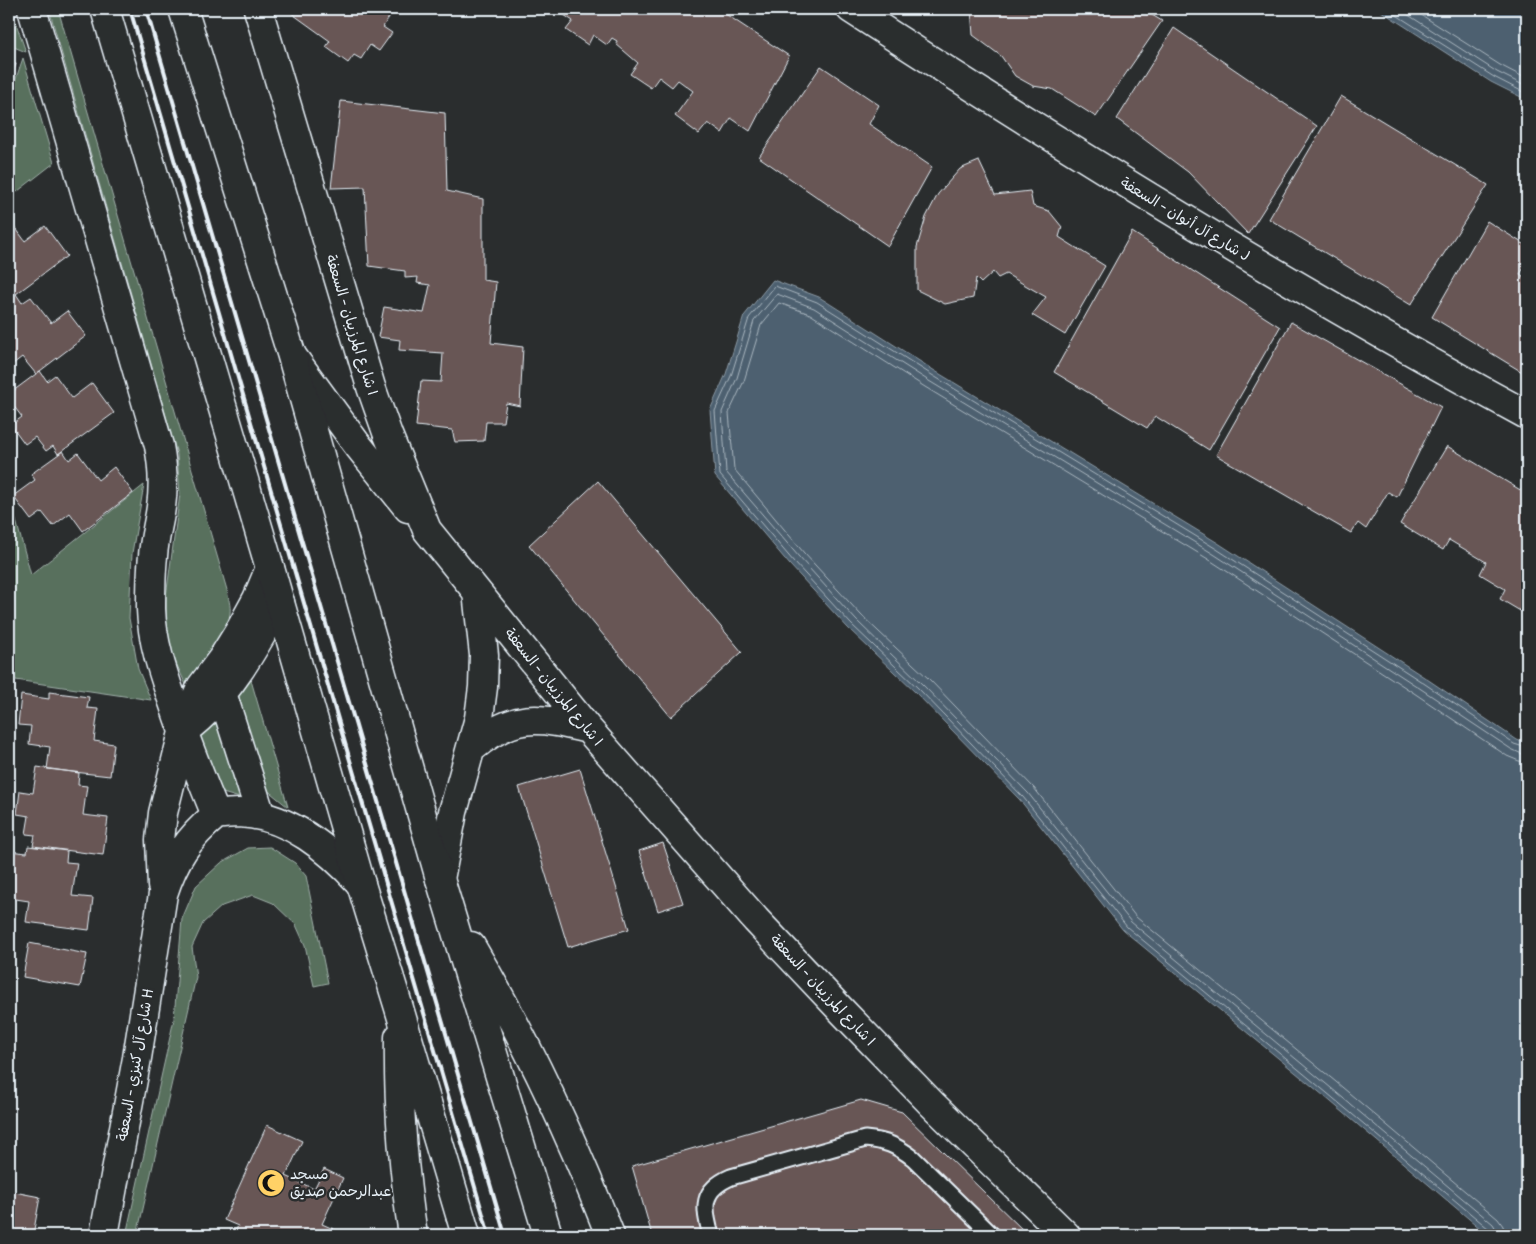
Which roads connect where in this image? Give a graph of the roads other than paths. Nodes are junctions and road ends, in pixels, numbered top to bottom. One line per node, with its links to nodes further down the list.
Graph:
1 (32, 9): 14 (street)
2 (105, 9): 9 (street)
3 (183, 9): 6 (street)
4 (258, 9): 8 (street, شارع المرزيبان - السعفة I)
5 (851, 9): 7 (street, شارع آل أنوان - السعفة J)
6 (290, 353): 8 (street); 18 (street)
7 (1527, 415)
8 (427, 530): 10 (street, شارع المرزيبان - السعفة I)
9 (270, 568): 11 (street); 14 (street, شارع آل كنيزي - السعفة H)
10 (477, 592): 13 (street, شارع المرزيبان - السعفة I); 15 (street)
11 (280, 602): 12 (street); 19 (street)
12 (222, 693): 14 (street); 17 (street)
13 (588, 729): 15 (street); 30 (street, شارع المرزيبان - السعفة I)
14 (183, 732): 16 (street); 20 (street, شارع آل كنيزي - السعفة H)
15 (472, 748): 18 (street)
16 (216, 815): 17 (street); 20 (street, شارع آل كنيزي - السعفة H)
17 (262, 816): 19 (street)
18 (440, 879): 21 (street)
19 (361, 884): 22 (street)
20 (163, 894): 23 (street, شارع آل كنيزي - السعفة H)
21 (449, 907): 26 (street); 27 (street)
22 (399, 1008): 24 (street); 25 (street)
23 (104, 1235)
24 (413, 1235)
25 (466, 1235)
26 (548, 1235)
27 (610, 1235)
28 (711, 1235): 29 (lane)
29 (992, 1235)
30 (1066, 1235)

